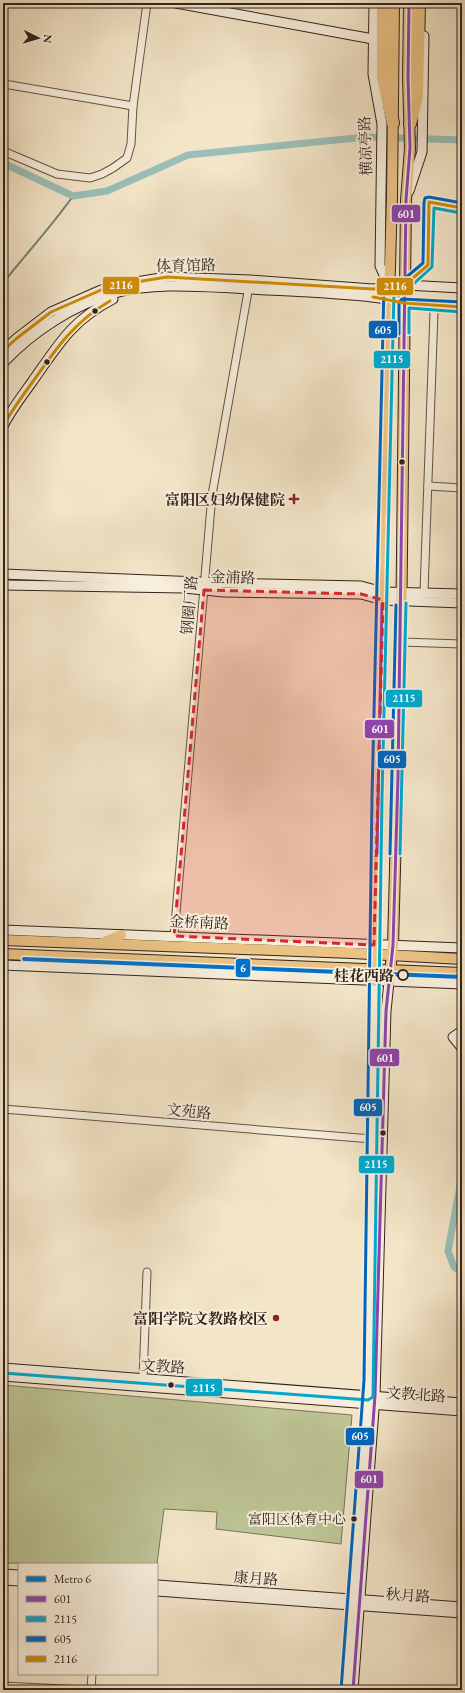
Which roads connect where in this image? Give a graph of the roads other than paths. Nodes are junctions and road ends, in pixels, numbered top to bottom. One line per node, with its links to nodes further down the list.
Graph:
1 (147, 3): 11 (street)
2 (176, 3): 9 (main road)
3 (374, 3): 9 (main road)
4 (383, 3): 9 (highway)
5 (394, 3): 12 (main road, 横凉亭路)
6 (409, 3): 13 (main road)
7 (419, 3): 13 (highway)
8 (425, 3): 13 (main road)
9 (378, 38): 12 (highway)
10 (3, 88): 11 (street)
11 (133, 106): 14 (street)
12 (388, 123): 18 (main road, 横凉亭路); 18 (main road, 横凉亭路)
13 (416, 124): 15 (main road); 15 (main road)
14 (3, 151)
15 (406, 200): 17 (main road)
16 (249, 284): 18 (main road, 体育馆路); 19 (main road, 体育馆路); 21 (main road, 体育馆路); 25 (main road, 体育馆路); 32 (street, 钢圈厂路)
17 (405, 285): 18 (main road, 体育馆路); 20 (main road, 体育馆路); 22 (main road)
18 (389, 286): 21 (main road, 横凉亭路)
19 (139, 288): 26 (main road, 体育馆路); 27 (main road, 体育馆路)
20 (462, 288)
21 (389, 300): 22 (main road, 体育馆路); 35 (main road, 横凉亭路)
22 (404, 302): 23 (main road, 体育馆路); 36 (main road)
23 (462, 307)
24 (434, 312): 28 (street)
25 (3, 351)
26 (3, 363)
27 (3, 426)
28 (428, 486): 29 (street); 33 (street)
29 (462, 488)
30 (3, 574): 32 (main road, 金浦路)
31 (3, 585): 32 (main road, 金浦路)
32 (204, 586): 35 (main road, 金浦路); 42 (street, 钢圈厂路)
33 (424, 592): 34 (main road, 金浦路); 36 (main road, 金浦路)
34 (462, 594)
35 (383, 596): 36 (main road, 金浦路); 46 (main road, 横凉亭路)
36 (401, 596): 37 (main road, 金浦路); 38 (main road)
37 (462, 603)
38 (401, 642): 39 (street); 47 (main road)
39 (462, 644)
40 (3, 930): 41 (main road, 金桥南路)
41 (121, 935): 42 (main road, 金桥南路); 44 (main road)
42 (174, 936): 46 (main road, 金桥南路)
43 (3, 940): 44 (main road, 金桥南路)
44 (102, 943): 46 (main road, 金桥南路)
45 (462, 948): 47 (main road)
46 (374, 950): 47 (main road); 52 (main road, 横凉亭路)
47 (392, 950): 49 (main road); 53 (main road)
48 (3, 954): 50 (main road)
49 (462, 959)
50 (139, 960): 52 (main road); 54 (main road)
51 (3, 965): 54 (main road)
52 (374, 968): 53 (main road); 56 (main road, 横凉亭路)
53 (391, 970): 55 (main road); 57 (main road)
54 (155, 971): 56 (main road)
55 (462, 973)
56 (374, 981): 57 (main road); 62 (main road)
57 (389, 982): 58 (main road); 67 (main road)
58 (462, 984)
59 (462, 1037): 60 (main road)
60 (462, 1048)
61 (3, 1109): 62 (street, 文苑路)
62 (372, 1139): 67 (main road)
63 (147, 1272): 66 (street)
64 (3, 1368): 66 (main road, 文教路)
65 (3, 1376): 67 (main road, 文教路)
66 (143, 1379): 67 (main road, 文教路)
67 (371, 1400): 68 (main road, 文教北路); 69 (main road, 文教北路); 76 (main road)
68 (462, 1403)
69 (462, 1411)
70 (3, 1574): 71 (main road)
71 (18, 1575)
72 (3, 1580): 73 (main road)
73 (18, 1581)
74 (158, 1585): 76 (main road, 康月路)
75 (158, 1591): 76 (main road, 康月路)
76 (357, 1602): 77 (main road, 秋月路); 78 (main road, 秋月路); 83 (main road); 84 (main road)
77 (462, 1607)
78 (462, 1613)
79 (92, 1675): 82 (street)
80 (3, 1686): 81 (street)
81 (85, 1690)
82 (91, 1690)
83 (346, 1690)
84 (353, 1690)

